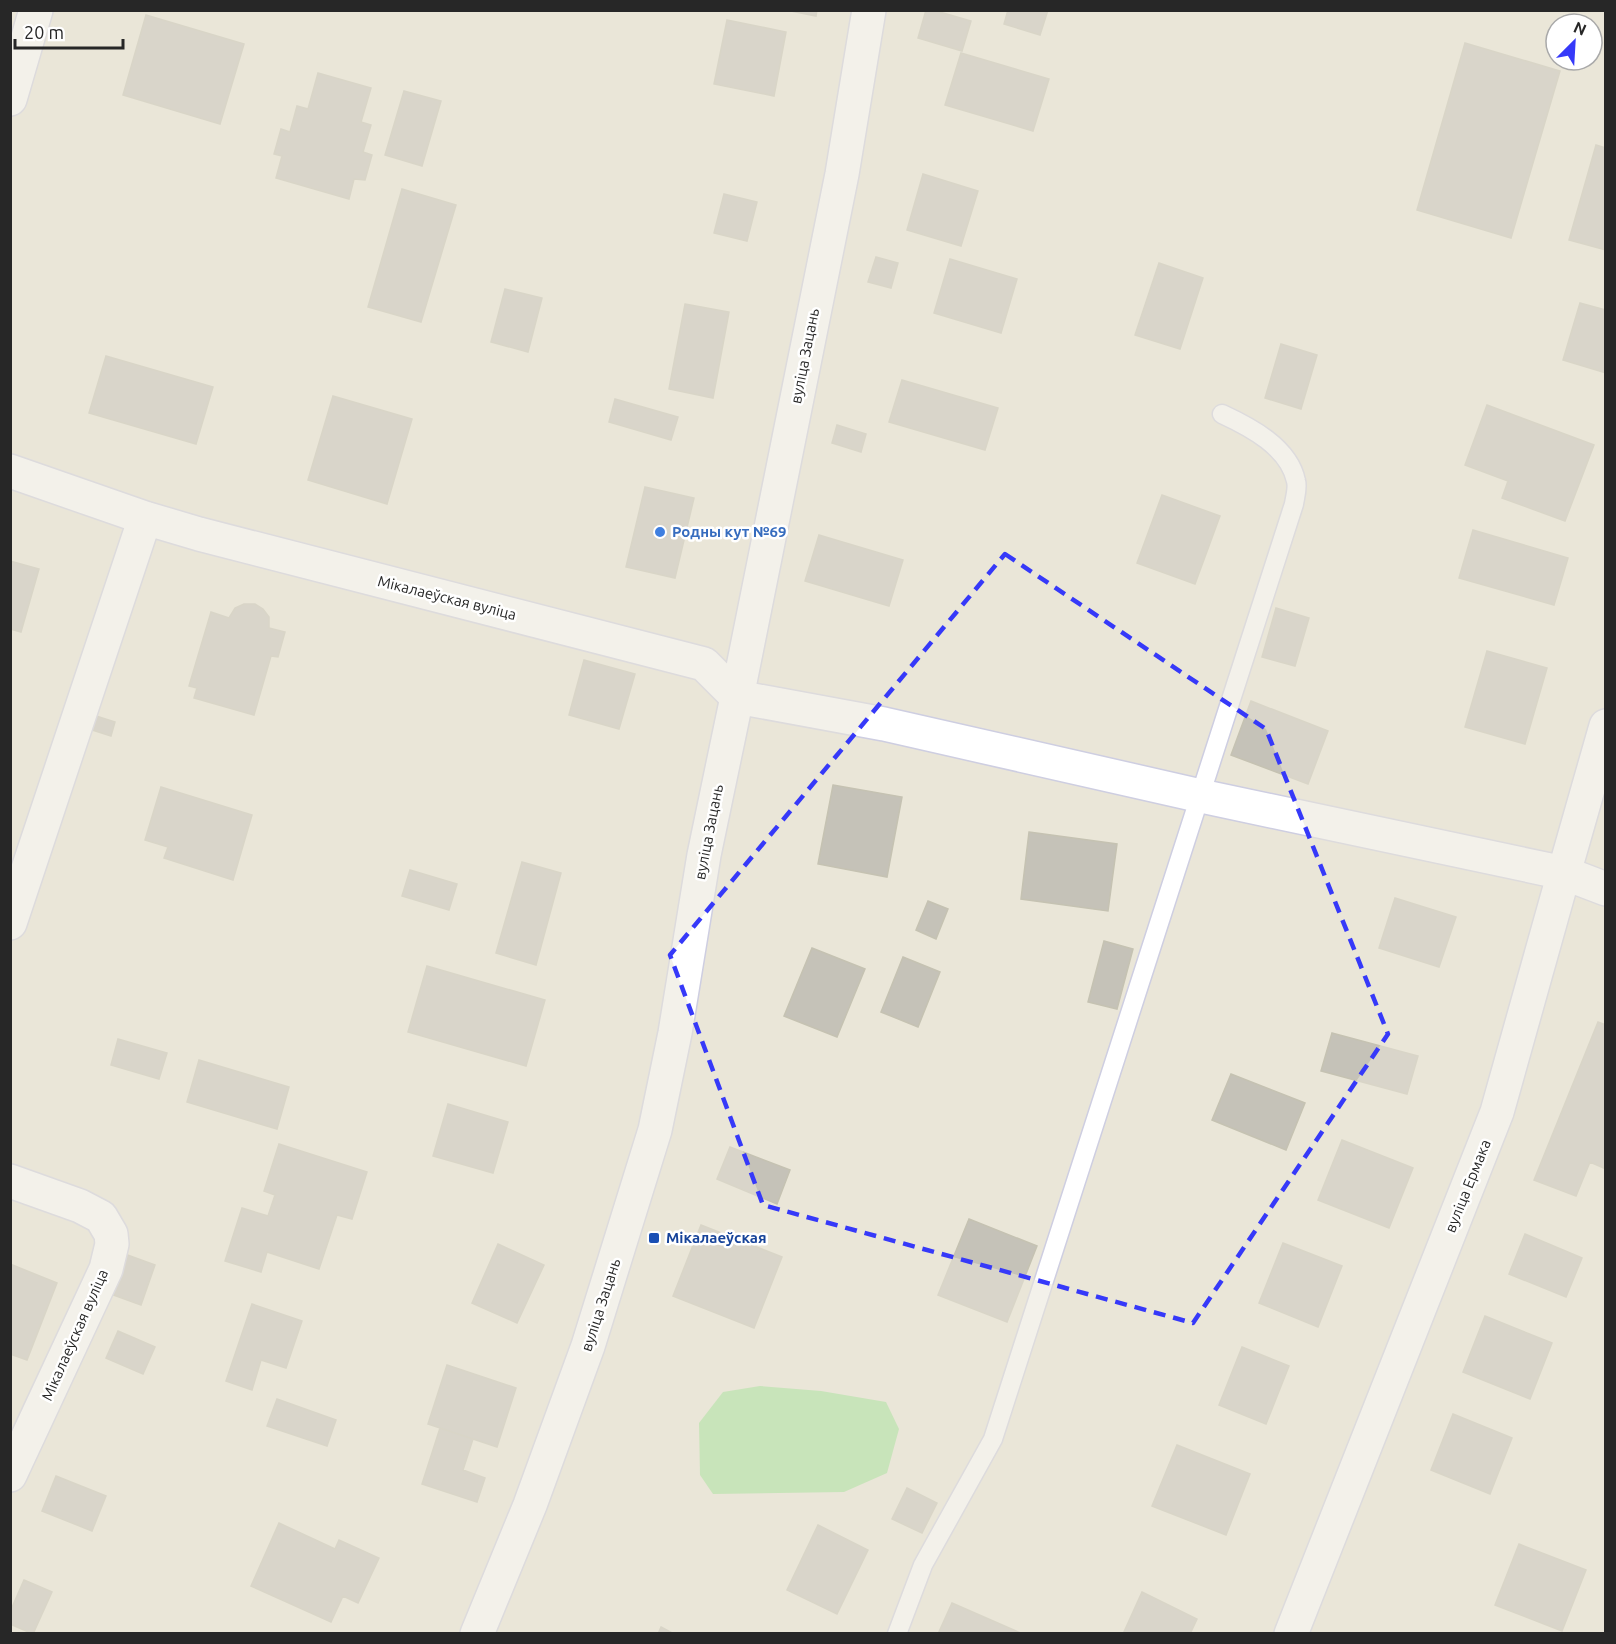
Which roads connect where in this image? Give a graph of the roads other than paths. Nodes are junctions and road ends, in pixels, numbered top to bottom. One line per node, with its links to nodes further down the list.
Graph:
1 (36, 10): 3 (street)
2 (869, 10): 7 (street, вуліца Зацань)
3 (10, 99)
4 (1222, 414): 9 (lane)
5 (10, 471): 6 (street, Мікалаеўская вуліца)
6 (145, 518): 7 (street, Мікалаеўская вуліца); 12 (street)
7 (737, 697): 9 (street); 15 (street, вуліца Зацань)
8 (1605, 726): 10 (street, вуліца Ермака)
9 (1202, 796): 10 (street); 16 (lane)
10 (1564, 873): 11 (street); 17 (street, вуліца Ермака)
11 (1605, 889)
12 (10, 923)
13 (10, 1181): 14 (street, Мікалаеўская вуліца)
14 (10, 1475)
15 (477, 1634)
16 (897, 1634)
17 (1291, 1634)

